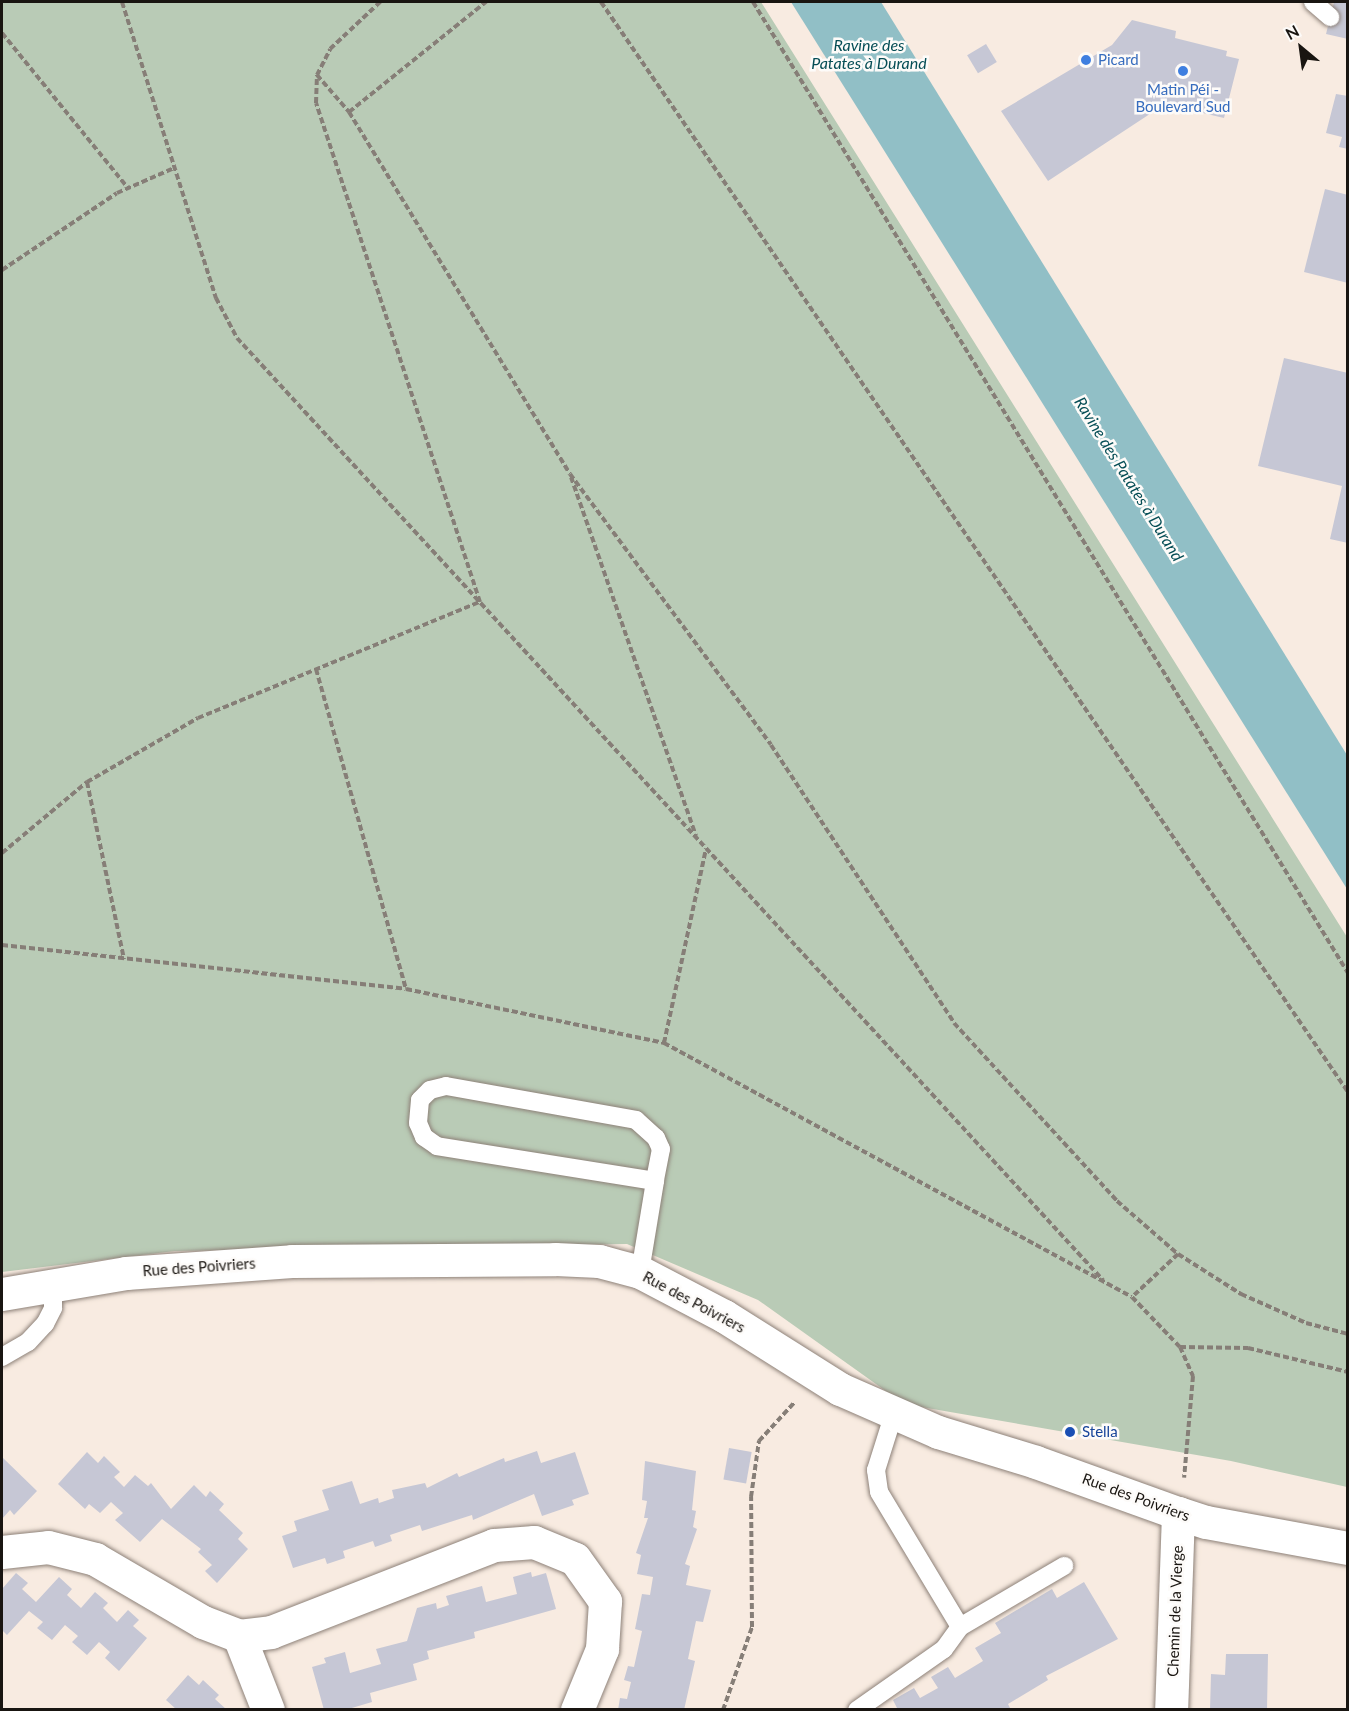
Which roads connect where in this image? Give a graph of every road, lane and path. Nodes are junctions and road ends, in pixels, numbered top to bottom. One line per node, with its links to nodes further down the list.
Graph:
1 (122, 2): 11 (path)
2 (380, 2): 9 (path)
3 (486, 2): 10 (path)
4 (601, 2): 25 (path)
5 (753, 2): 22 (path)
6 (1313, 2): 7 (lane)
7 (1330, 17)
8 (2, 33): 12 (path)
9 (317, 75): 10 (path); 15 (path)
10 (349, 112): 14 (path)
11 (174, 168): 12 (path); 15 (path)
12 (128, 188): 13 (path)
13 (2, 270)
14 (570, 474): 18 (path); 27 (path)
15 (480, 602): 16 (path); 18 (path)
16 (316, 669): 17 (path); 23 (path)
17 (87, 782): 20 (path); 21 (path)
18 (697, 839): 19 (path)
19 (706, 848): 24 (path); 29 (path)
20 (2, 853)
21 (124, 958)
22 (1347, 973)
23 (406, 989)
24 (664, 1043)
25 (1347, 1092)
26 (655, 1181): 26 (lane); 28 (lane)
27 (1178, 1254): 32 (path); 33 (path)
28 (640, 1272): 30 (street, Rue des Poivriers); 37 (street, Rue des Poivriers)
29 (1103, 1280)
30 (53, 1286): 31 (street, Rue des Poivriers); 35 (lane)
31 (2, 1294)
32 (1132, 1297)
33 (1347, 1334)
34 (1180, 1347): 36 (path)
35 (2, 1357)
36 (1347, 1372)
37 (819, 1376): 38 (street, Rue des Poivriers); 47 (path)
38 (894, 1413): 39 (street, Rue des Poivriers); 43 (lane)
39 (1178, 1513): 40 (street, Rue des Poivriers); 49 (street, Chemin de la Vierge)
40 (1347, 1548)
41 (2, 1552): 44 (street)
42 (1064, 1566): 43 (lane)
43 (960, 1627): 48 (lane)
44 (239, 1636): 45 (street); 46 (street)
45 (268, 1710)
46 (577, 1710)
47 (723, 1710)
48 (857, 1710)
49 (1172, 1710)

